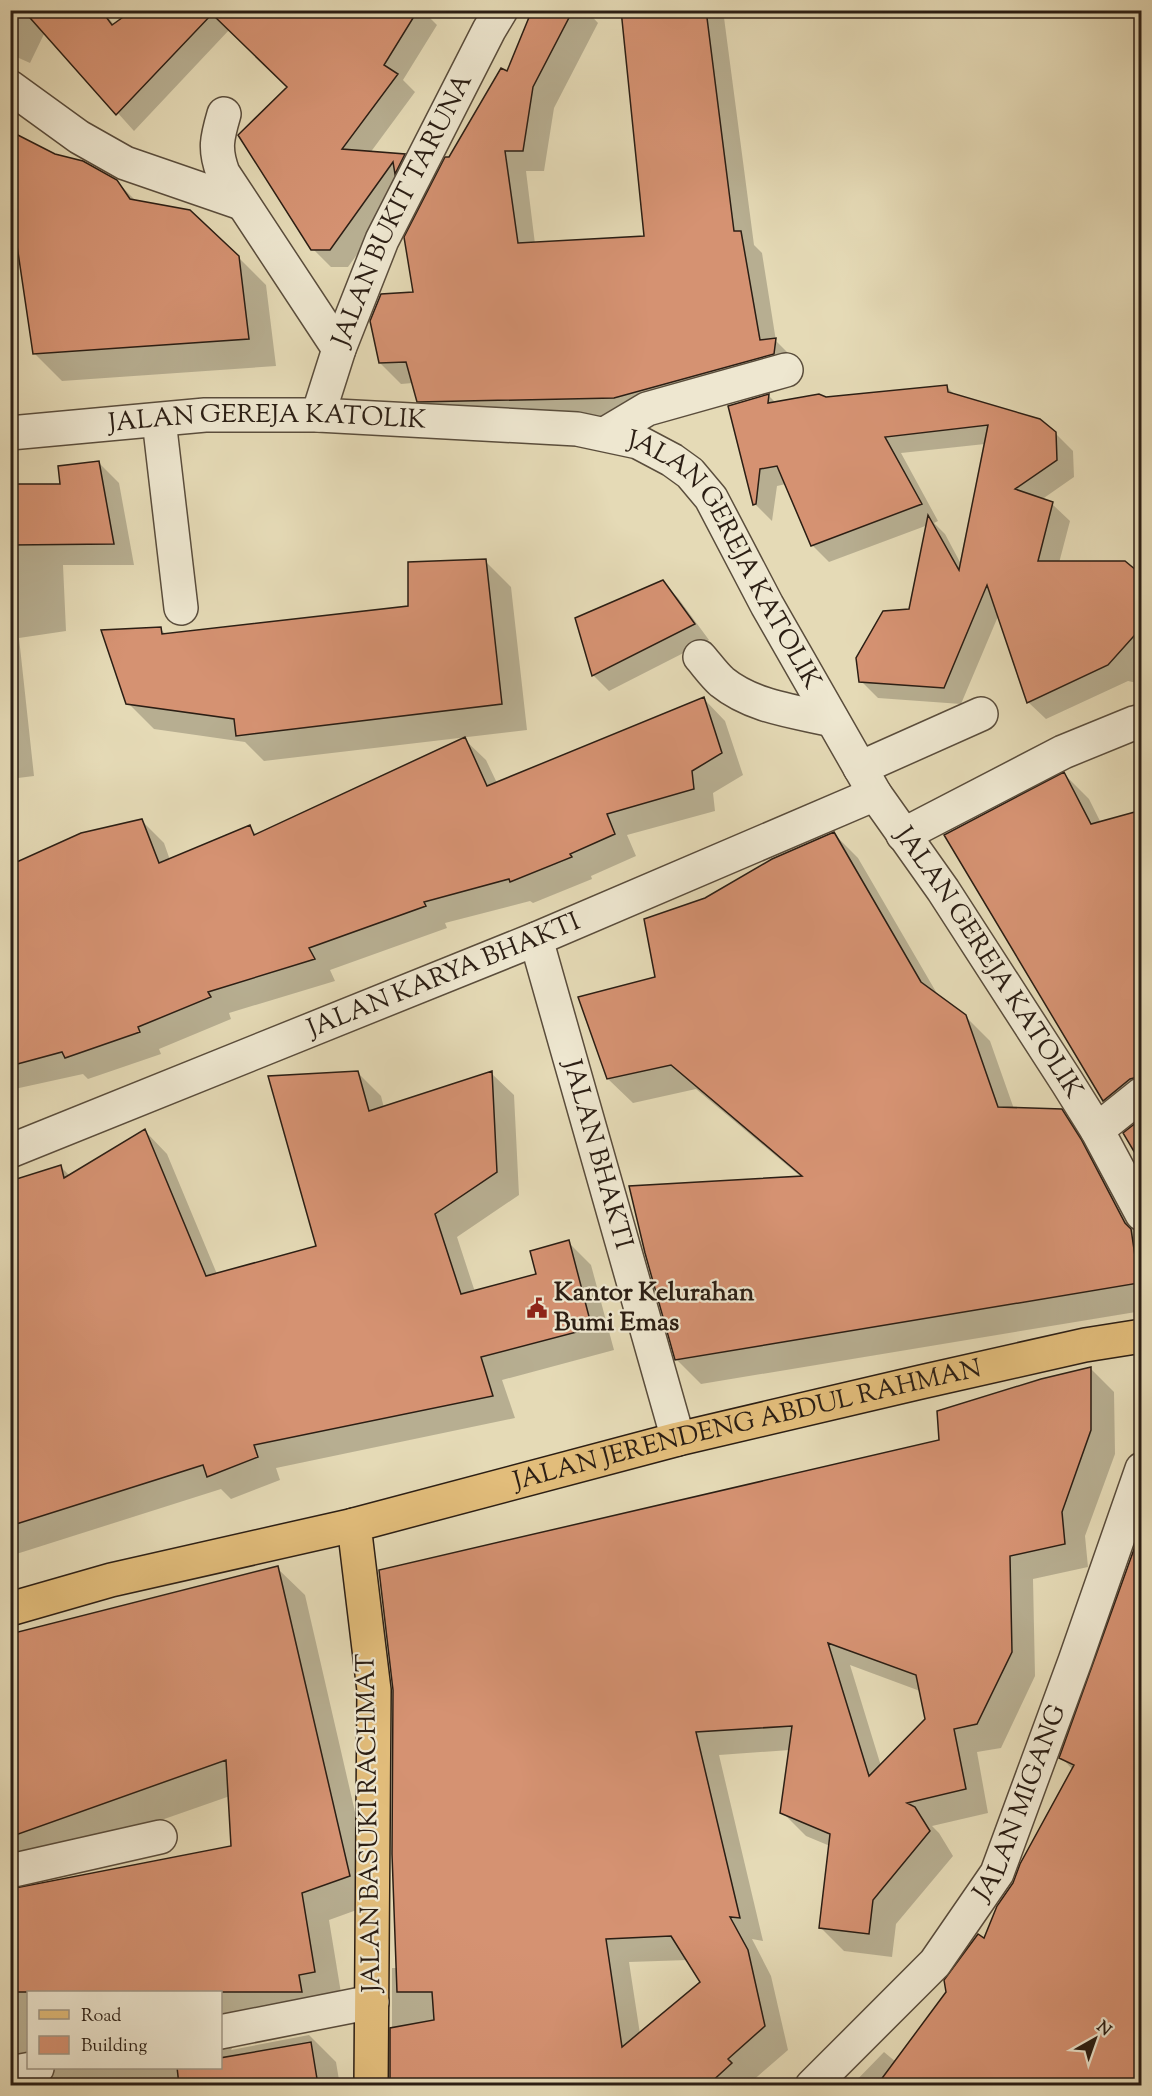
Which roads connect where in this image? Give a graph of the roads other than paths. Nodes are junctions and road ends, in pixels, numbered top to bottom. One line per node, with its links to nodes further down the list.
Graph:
1 (501, 10): 5 (street, JALAN BUKIT TARUNA)
2 (10, 87): 4 (street)
3 (224, 114): 4 (street)
4 (241, 202): 5 (street)
5 (339, 349): 7 (street, JALAN BUKIT TARUNA)
6 (786, 370): 10 (street)
7 (318, 415): 8 (street, JALAN GEREJA KATOLIK); 10 (street, JALAN GEREJA KATOLIK)
8 (159, 420): 9 (street, JALAN GEREJA KATOLIK); 11 (street)
9 (10, 434)
10 (605, 434): 14 (street, JALAN GEREJA KATOLIK)
11 (181, 608)
12 (700, 657): 14 (street)
13 (981, 714): 16 (street, JALAN KARYA BHAKTI)
14 (832, 720): 16 (street, JALAN GEREJA KATOLIK)
15 (1142, 721): 17 (street)
16 (867, 781): 17 (street, JALAN GEREJA KATOLIK); 18 (street, JALAN KARYA BHAKTI)
17 (903, 835): 20 (street, JALAN GEREJA KATOLIK)
18 (536, 939): 21 (street, JALAN KARYA BHAKTI); 24 (street, JALAN BHAKTI)
19 (1142, 1094): 20 (street)
20 (1097, 1130): 22 (street, JALAN GEREJA KATOLIK)
21 (10, 1151)
22 (1142, 1214)
23 (1142, 1336): 24 (main road, JALAN JERENDENG ABDUL RAHMAN)
24 (678, 1439): 26 (main road, JALAN JERENDENG ABDUL RAHMAN)
25 (1142, 1469): 35 (street, JALAN MIGANG)
26 (354, 1525): 27 (main road, JALAN JERENDENG ABDUL RAHMAN); 30 (main road, JALAN BASUKI RACHMAT)
27 (10, 1609)
28 (160, 1837): 29 (street)
29 (10, 1871)
30 (372, 2002): 31 (street); 34 (main road, JALAN BASUKI RACHMAT)
31 (222, 2032)
32 (28, 2069): 33 (street)
33 (10, 2073)
34 (371, 2085)
35 (813, 2085)

